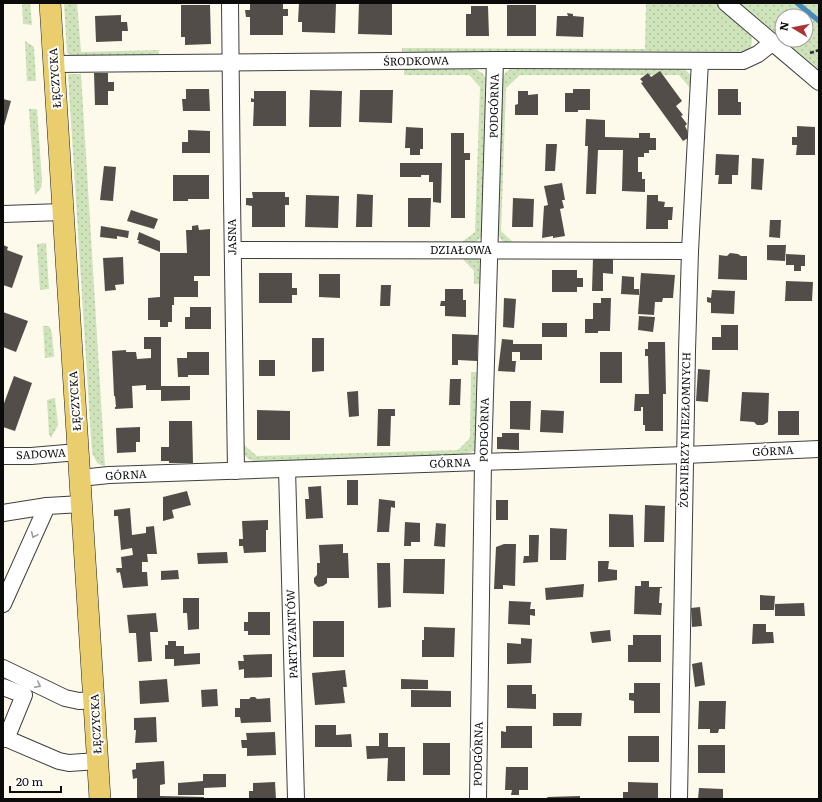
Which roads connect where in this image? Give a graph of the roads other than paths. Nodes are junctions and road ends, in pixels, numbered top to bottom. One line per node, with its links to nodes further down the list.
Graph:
1 (50, 3): 8 (main road, ŁĘCZYCKA)
2 (230, 3): 7 (street, JASNA)
3 (726, 3): 4 (street)
4 (772, 43): 6 (street, ŚRODKOWA); 9 (street)
5 (495, 60): 6 (street, ŚRODKOWA); 7 (street, ŚRODKOWA); 13 (street, PODGÓRNA)
6 (700, 61): 14 (street, ŻOŁNIERZY NIEZŁOMNYCH)
7 (231, 63): 8 (street, ŚRODKOWA); 12 (street, JASNA)
8 (54, 64): 10 (main road, ŁĘCZYCKA)
9 (819, 82)
10 (63, 212): 11 (street); 16 (main road, ŁĘCZYCKA)
11 (3, 214)
12 (233, 250): 13 (street, DZIAŁOWA); 21 (street, JASNA)
13 (489, 250): 14 (street, DZIAŁOWA); 19 (street, PODGÓRNA)
14 (690, 251): 17 (street, ŻOŁNIERZY NIEZŁOMNYCH)
15 (819, 449): 17 (street, GÓRNA)
16 (78, 452): 18 (street, SADOWA); 22 (main road, ŁĘCZYCKA)
17 (685, 455): 19 (street, GÓRNA); 35 (street, ŻOŁNIERZY NIEZŁOMNYCH)
18 (3, 456)
19 (483, 462): 20 (street, GÓRNA); 34 (street, PODGÓRNA)
20 (287, 469): 21 (street, GÓRNA); 33 (street, PARTYZANTÓW)
21 (236, 471): 22 (street, GÓRNA)
22 (80, 478): 23 (main road, ŁĘCZYCKA)
23 (82, 504): 24 (street); 29 (main road, ŁĘCZYCKA)
24 (47, 506): 25 (street); 26 (street, one-way to 26)
25 (3, 513)
26 (3, 604)
27 (3, 668): 29 (street, one-way to 29)
28 (3, 687): 30 (street)
29 (95, 700): 31 (main road, ŁĘCZYCKA)
30 (4, 738): 31 (street)
31 (98, 761): 32 (main road, ŁĘCZYCKA)
32 (100, 799)
33 (296, 799)
34 (478, 799)
35 (679, 799)

